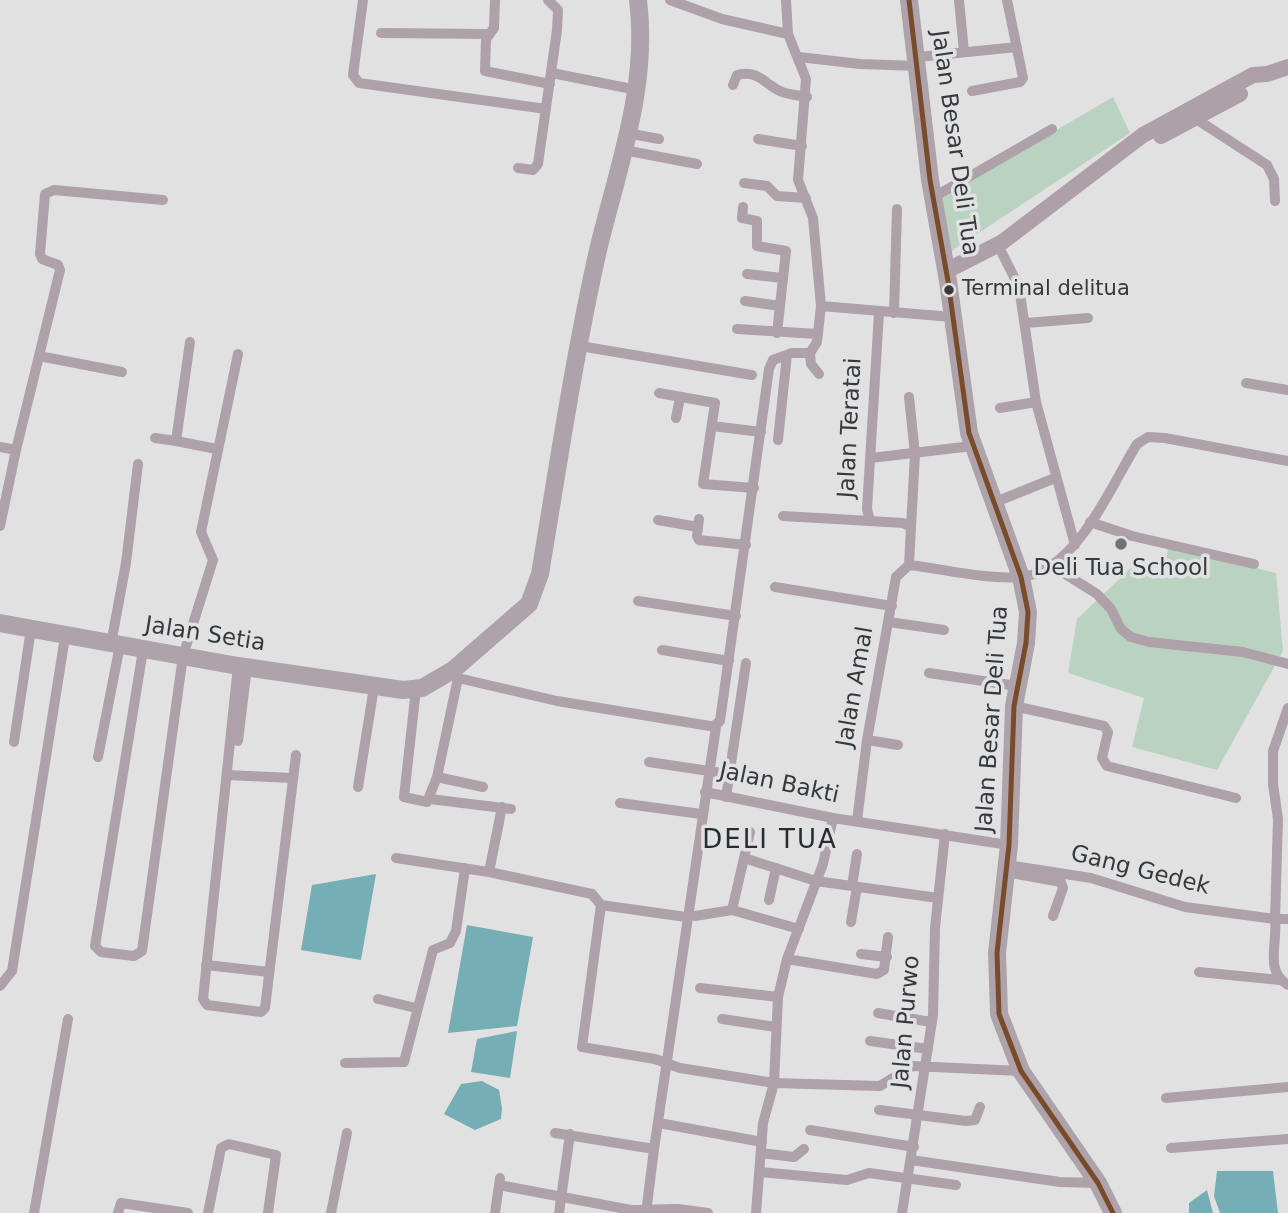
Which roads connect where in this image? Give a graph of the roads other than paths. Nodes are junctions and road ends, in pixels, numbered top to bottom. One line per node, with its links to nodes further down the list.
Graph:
1 (363, 0): 24 (street)
2 (495, 0): 11 (street)
3 (548, 0): 19 (street)
4 (638, 0): 21 (main road)
5 (670, 0): 12 (street)
6 (786, 0): 12 (street)
7 (909, 0): 16 (main road, Jalan Besar Deli Tua)
8 (959, 0): 14 (street)
9 (1007, 0): 13 (street)
10 (381, 33): 11 (street)
11 (490, 34): 19 (street)
12 (788, 34): 15 (street)
13 (1017, 47): 14 (street); 22 (street)
14 (964, 52): 16 (street)
15 (799, 57): 16 (street); 23 (street)
16 (918, 61): 35 (main road, Jalan Besar Deli Tua)
17 (1288, 67): 18 (main road)
18 (1267, 75): 25 (main road); 44 (main road)
19 (551, 78): 21 (street); 24 (street)
20 (733, 85): 23 (street)
21 (637, 90): 29 (main road)
22 (972, 91)
23 (807, 97): 30 (street)
24 (546, 109): 32 (street)
25 (1196, 118): 37 (street); 42 (main road)
26 (1052, 129): 35 (street)
27 (659, 139): 29 (street)
28 (758, 139): 30 (street)
29 (626, 142): 31 (street); 58 (main road)
30 (802, 146): 34 (street)
31 (697, 164)
32 (518, 168)
33 (744, 183): 34 (street)
34 (806, 198): 41 (street)
35 (932, 198): 44 (main road, Jalan Besar Deli Tua)
36 (163, 200): 62 (street)
37 (1275, 201)
38 (743, 207): 45 (street)
39 (897, 209): 50 (street)
40 (803, 234): 41 (street)
41 (816, 235): 48 (street)
42 (1002, 253): 44 (main road); 53 (street)
43 (747, 274): 45 (street)
44 (947, 276): 51 (main road, Jalan Besar Deli Tua)
45 (782, 278): 47 (street)
46 (745, 301): 47 (street)
47 (780, 306): 55 (street)
48 (821, 306): 49 (street); 56 (street)
49 (879, 313): 50 (street); 84 (street, Jalan Teratai)
50 (894, 313): 51 (street)
51 (952, 317): 79 (main road, Jalan Besar Deli Tua)
52 (1088, 318): 53 (street)
53 (1026, 323): 71 (street)
54 (737, 329): 55 (street)
55 (777, 333): 56 (street)
56 (818, 334): 59 (street)
57 (190, 342): 78 (street)
58 (580, 346): 65 (street); 120 (main road)
59 (810, 353): 61 (street); 64 (street)
60 (238, 354): 81 (street)
61 (787, 355): 75 (street); 77 (street)
62 (39, 356): 63 (street); 82 (street)
63 (122, 372)
64 (818, 374)
65 (752, 375)
66 (1246, 383): 67 (street)
67 (1288, 390)
68 (659, 393): 69 (street)
69 (680, 397): 73 (street); 74 (street)
70 (909, 397): 83 (street)
71 (1036, 402): 72 (street); 87 (street)
72 (1000, 408)
73 (676, 418)
74 (712, 426): 75 (street); 88 (street)
75 (761, 432): 88 (street)
76 (155, 438): 78 (street)
77 (778, 440)
78 (176, 441): 81 (street)
79 (972, 446): 83 (street); 89 (main road, Jalan Besar Deli Tua)
80 (0, 447): 82 (street)
81 (217, 449): 114 (street)
82 (16, 450): 94 (street)
83 (915, 454): 84 (street); 95 (street)
84 (871, 458): 92 (street, Jalan Teratai)
85 (1288, 461): 93 (street)
86 (138, 464): 111 (street)
87 (1055, 478): 89 (street); 97 (street)
88 (754, 488): 96 (street)
89 (993, 503): 101 (main road, Jalan Besar Deli Tua)
90 (783, 516): 92 (street)
91 (658, 520): 96 (street)
92 (870, 521): 95 (street, Jalan Teratai)
93 (1090, 522): 97 (street); 98 (street)
94 (0, 526)
95 (911, 527): 99 (street)
96 (746, 545): 105 (street)
97 (1075, 545): 100 (street)
98 (1254, 564)
99 (909, 565): 101 (street); 104 (street, Jalan Amal)
100 (1054, 567): 101 (street); 117 (street)
101 (1021, 577): 122 (main road, Jalan Besar Deli Tua)
102 (775, 587): 104 (street)
103 (638, 601): 105 (street)
104 (892, 606): 106 (street, Jalan Amal)
105 (736, 616): 115 (street)
106 (889, 622): 109 (street); 128 (street, Jalan Amal)
107 (0, 623): 108 (main road, Jalan Setia)
108 (32, 629): 110 (main road, Jalan Setia); 129 (street)
109 (944, 630)
110 (65, 637): 111 (main road, Jalan Setia); 181 (street)
111 (115, 645): 112 (main road, Jalan Setia); 132 (street)
112 (144, 650): 114 (main road, Jalan Setia); 114 (street)
113 (662, 650): 115 (street)
114 (183, 656): 118 (main road, Jalan Setia)
115 (729, 662): 126 (street)
116 (746, 663): 127 (street)
117 (1288, 663)
118 (243, 667): 121 (main road, Jalan Setia); 136 (street)
119 (929, 673): 122 (street)
120 (455, 674): 123 (main road); 126 (street, Jalan Bakti); 137 (street)
121 (374, 687): 123 (main road, Jalan Setia); 139 (street)
122 (1017, 687): 124 (main road, Jalan Besar Deli Tua)
123 (410, 690): 143 (street)
124 (1014, 706): 144 (street); 151 (main road, Jalan Besar Deli Tua)
125 (1288, 708): 167 (street)
126 (718, 723): 127 (street); 134 (street, Jalan Bakti)
127 (737, 723): 135 (street)
128 (867, 740): 130 (street); 148 (street, Jalan Amal)
129 (14, 742)
130 (898, 745)
131 (296, 755): 138 (street)
132 (98, 757)
133 (649, 762): 134 (street)
134 (708, 770): 135 (street); 141 (street, Jalan Bakti)
135 (729, 774): 142 (street)
136 (231, 776): 138 (street); 177 (street)
137 (437, 777): 140 (street); 143 (street)
138 (292, 778): 178 (street)
139 (358, 787)
140 (483, 787)
141 (705, 792): 142 (street, Jalan Bakti); 146 (street)
142 (726, 797): 147 (street, Jalan Bakti)
143 (430, 799): 158 (street)
144 (1236, 799)
145 (620, 803): 146 (street)
146 (701, 814): 166 (street)
147 (833, 818): 148 (street, Jalan Bakti); 159 (street)
148 (858, 821): 150 (street, Jalan Bakti)
149 (750, 832): 154 (street)
150 (945, 834): 151 (street, Jalan Bakti); 161 (street, Jalan Purwo)
151 (1009, 845): 157 (main road, Jalan Besar Deli Tua)
152 (857, 854): 160 (street)
153 (396, 858): 155 (street)
154 (744, 859): 156 (street); 164 (street)
155 (465, 868): 158 (street); 185 (street)
156 (776, 868): 159 (street); 162 (street)
157 (1006, 868): 165 (street); 167 (street, Gang Gedek); 196 (main road, Jalan Besar Deli Tua)
158 (489, 872): 163 (street)
159 (816, 881): 160 (street); 170 (street)
160 (855, 886): 161 (street); 169 (street)
161 (938, 898): 189 (street, Jalan Purwo)
162 (769, 900)
163 (601, 905): 166 (street); 194 (street)
164 (732, 910): 166 (street); 170 (street)
165 (1053, 916)
166 (690, 917): 194 (street)
167 (1275, 919): 168 (street, Gang Gedek); 173 (street)
168 (1288, 919)
169 (851, 922)
170 (799, 929): 176 (street)
171 (1288, 934): 173 (street)
172 (888, 937): 175 (street)
173 (1276, 937): 180 (street)
174 (861, 954): 175 (street)
175 (887, 957): 176 (street)
176 (787, 959): 183 (street)
177 (206, 965): 178 (street); 178 (street)
178 (269, 972)
179 (1199, 972): 180 (street)
180 (1284, 983)
181 (0, 986)
182 (700, 988): 183 (street)
183 (778, 997): 190 (street)
184 (378, 999): 185 (street)
185 (416, 1008): 193 (street)
186 (878, 1013): 189 (street)
187 (68, 1019): 222 (street)
188 (722, 1019): 190 (street)
189 (931, 1022): 192 (street, Jalan Purwo)
190 (776, 1027): 197 (street)
191 (870, 1041): 192 (street)
192 (928, 1049): 195 (street, Jalan Purwo)
193 (345, 1063)
194 (667, 1063): 197 (street); 203 (street)
195 (926, 1067): 196 (street); 197 (street); 202 (street, Jalan Purwo)
196 (1021, 1071): 217 (main road, Jalan Besar Deli Tua)
197 (774, 1083): 210 (street)
198 (1288, 1087): 199 (street)
199 (1166, 1098)
200 (980, 1107): 202 (street)
201 (879, 1110): 202 (street)
202 (919, 1115): 209 (street, Jalan Purwo)
203 (659, 1123): 210 (street); 211 (street)
204 (810, 1130): 209 (street)
205 (347, 1133): 227 (street)
206 (555, 1133): 207 (street)
207 (570, 1135): 211 (street); 219 (street)
208 (1288, 1139): 213 (street)
209 (914, 1147): 214 (street, Jalan Purwo)
210 (762, 1148): 212 (street); 215 (street)
211 (654, 1149): 221 (street)
212 (804, 1149)
213 (1171, 1149)
214 (911, 1160): 216 (street, Jalan Purwo); 217 (street)
215 (760, 1172): 216 (street); 231 (street)
216 (908, 1178): 218 (street); 232 (street, Jalan Purwo)
217 (1098, 1183): 233 (main road, Jalan Besar Deli Tua)
218 (956, 1185)
219 (562, 1196): 221 (street); 228 (street); 229 (street)
220 (169, 1212): 223 (street); 224 (street)
221 (646, 1212): 230 (street)
222 (34, 1213)
223 (118, 1213)
224 (188, 1213)
225 (208, 1213): 226 (street)
226 (268, 1213)
227 (331, 1213)
228 (495, 1213)
229 (559, 1213)
230 (708, 1213)
231 (756, 1213)
232 (901, 1213)
233 (1113, 1213)

